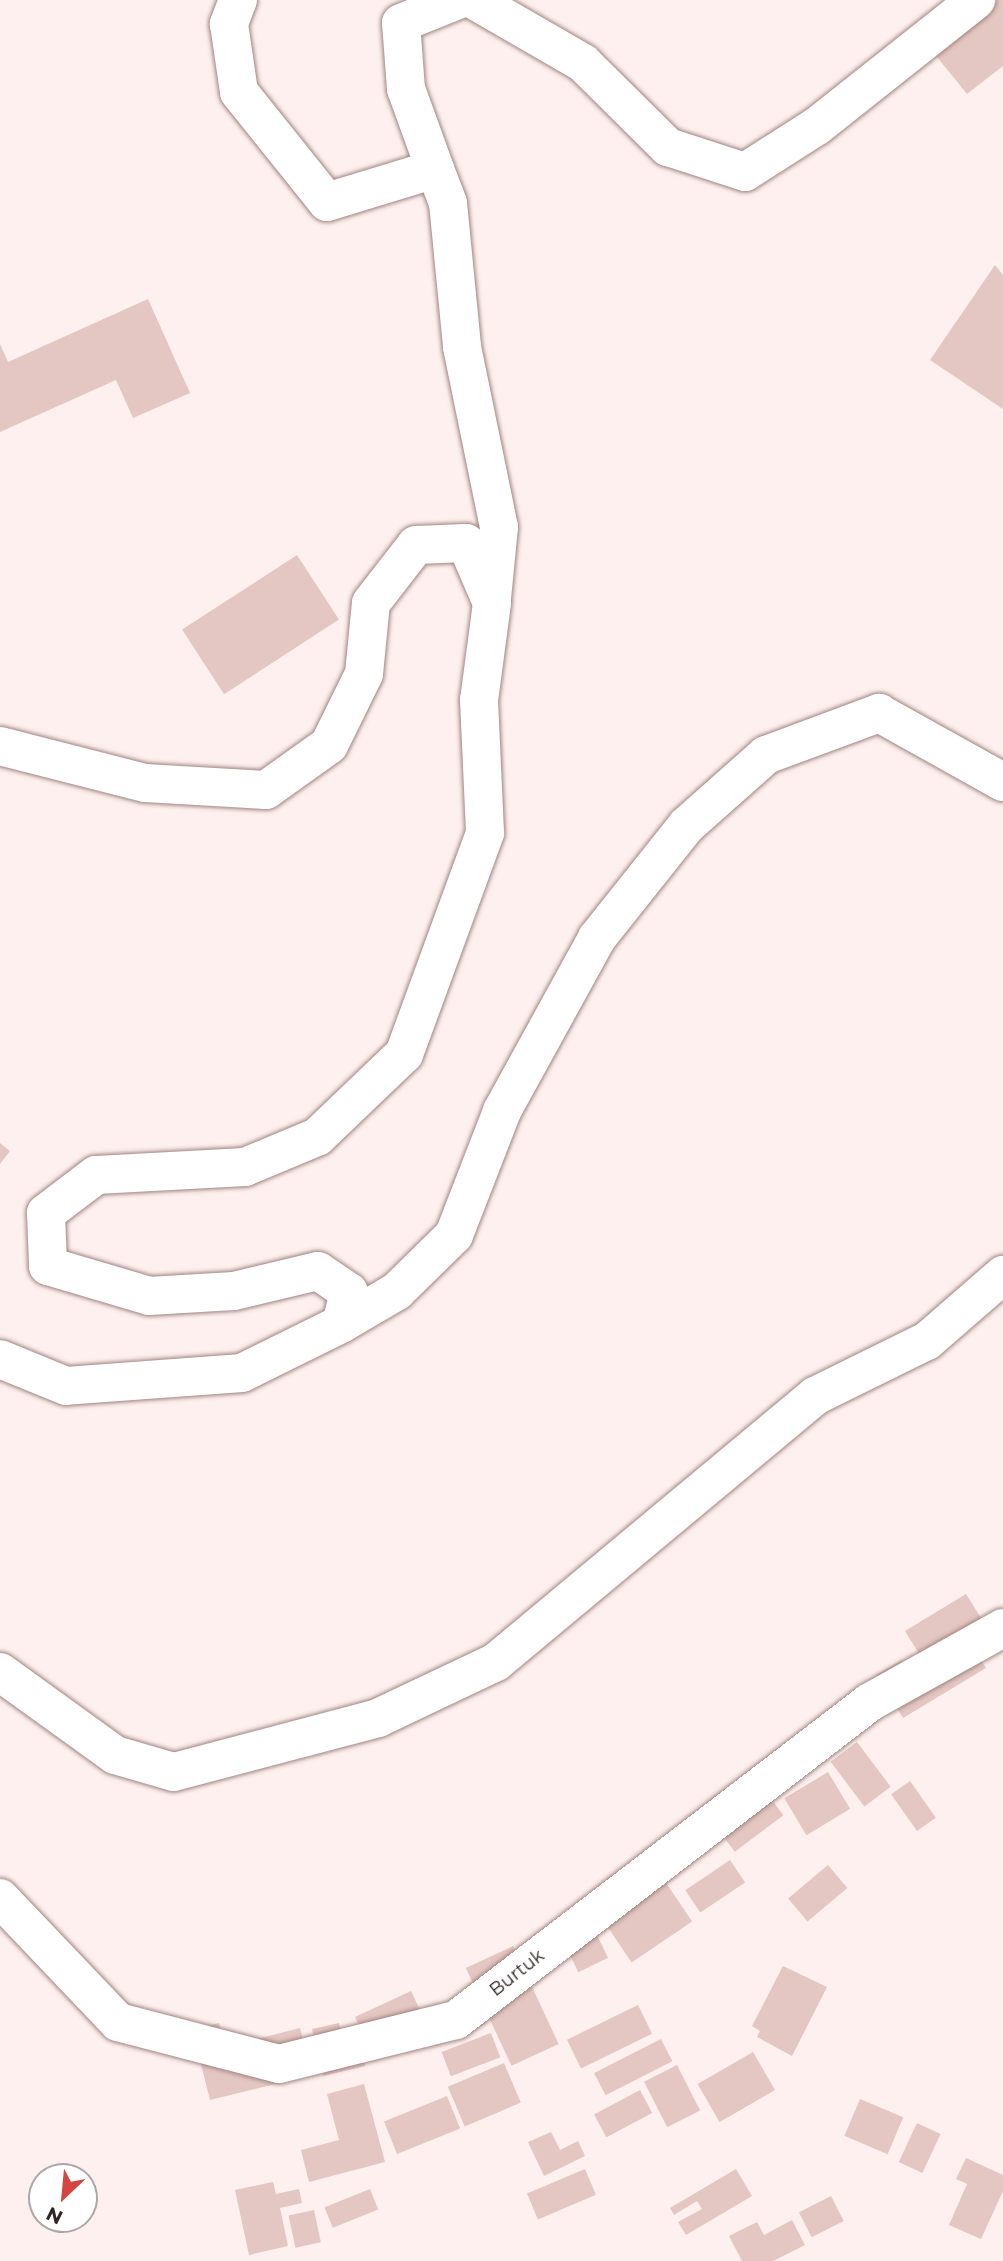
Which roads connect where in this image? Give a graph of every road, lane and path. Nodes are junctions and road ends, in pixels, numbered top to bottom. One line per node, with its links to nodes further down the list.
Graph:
1 (238, 0): 5 (street)
2 (458, 0): 5 (street)
3 (474, 0): 4 (street)
4 (976, 0)
5 (435, 169): 6 (street)
6 (492, 603): 7 (street); 10 (street)
7 (0, 746)
8 (1003, 782): 10 (street)
9 (1003, 1275): 13 (street)
10 (341, 1324): 11 (street)
11 (0, 1359)
12 (1003, 1628): 14 (street, Burtuk)
13 (0, 1672)
14 (0, 1898)

